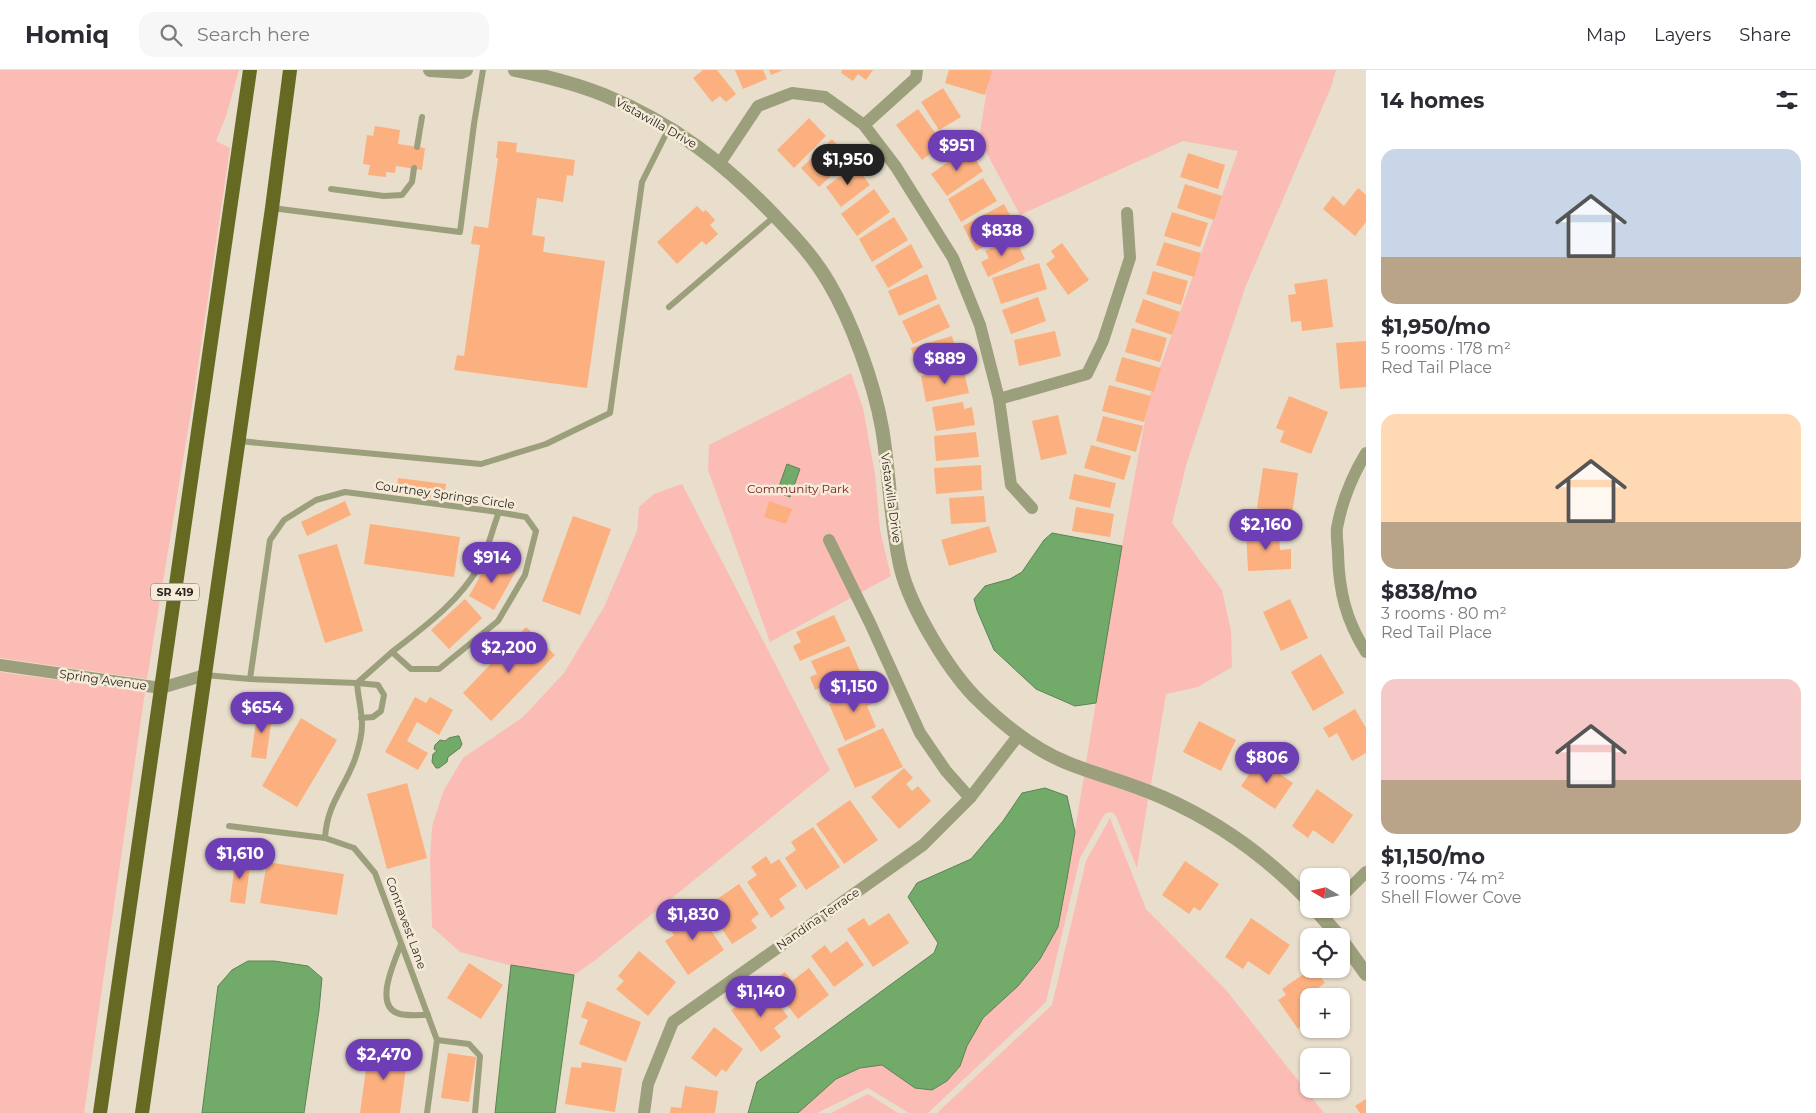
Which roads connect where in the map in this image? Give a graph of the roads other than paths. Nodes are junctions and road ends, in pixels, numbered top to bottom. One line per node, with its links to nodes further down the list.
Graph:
1 (250, 70): 31 (main road, SR 419)
2 (290, 70): 15 (main road, SR 419)
3 (430, 70): 4 (street)
4 (466, 70)
5 (483, 70): 15 (lane)
6 (515, 70): 10 (street, Vistawilla Drive)
7 (917, 70): 9 (street)
8 (422, 117): 11 (lane)
9 (864, 125): 12 (street); 19 (street)
10 (669, 127): 12 (street, Vistawilla Drive); 20 (lane)
11 (418, 147)
12 (720, 163): 17 (street, Vistawilla Drive)
13 (414, 168): 14 (lane)
14 (331, 189)
15 (272, 208): 20 (main road, SR 419)
16 (1127, 213): 19 (street)
17 (775, 216): 18 (lane); 33 (street, Vistawilla Drive)
18 (669, 307)
19 (999, 399): 22 (street)
20 (239, 441): 28 (main road, SR 419)
21 (1366, 453): 26 (street)
22 (1032, 508)
23 (499, 512): 25 (lane); 25 (lane, Courtney Springs Circle); 29 (lane, Courtney Springs Circle)
24 (829, 540): 34 (street)
25 (392, 652): 30 (lane)
26 (1366, 652)
27 (0, 665): 31 (street, Spring Avenue)
28 (205, 675): 29 (lane); 31 (street, Spring Avenue); 46 (main road, SR 419)
29 (250, 679): 30 (lane)
30 (357, 683): 32 (lane); 32 (lane)
31 (161, 688): 45 (main road, SR 419)
32 (361, 718): 36 (lane)
33 (1018, 736): 34 (street, Nandina Terrace); 39 (street, Vistawilla Drive)
34 (970, 798): 49 (street, Nandina Terrace)
35 (229, 826): 36 (lane, Contravest Lane)
36 (326, 838): 40 (lane, Contravest Lane)
37 (1366, 872): 38 (street)
38 (1350, 888)
39 (1300, 893)
40 (401, 944): 43 (lane, Contravest Lane); 43 (lane)
41 (1350, 951): 42 (street)
42 (1366, 974)
43 (428, 1016): 44 (lane, Contravest Lane)
44 (437, 1040): 47 (lane, Contravest Lane); 48 (lane)
45 (100, 1113)
46 (142, 1113)
47 (427, 1113)
48 (475, 1113)
49 (644, 1113)

